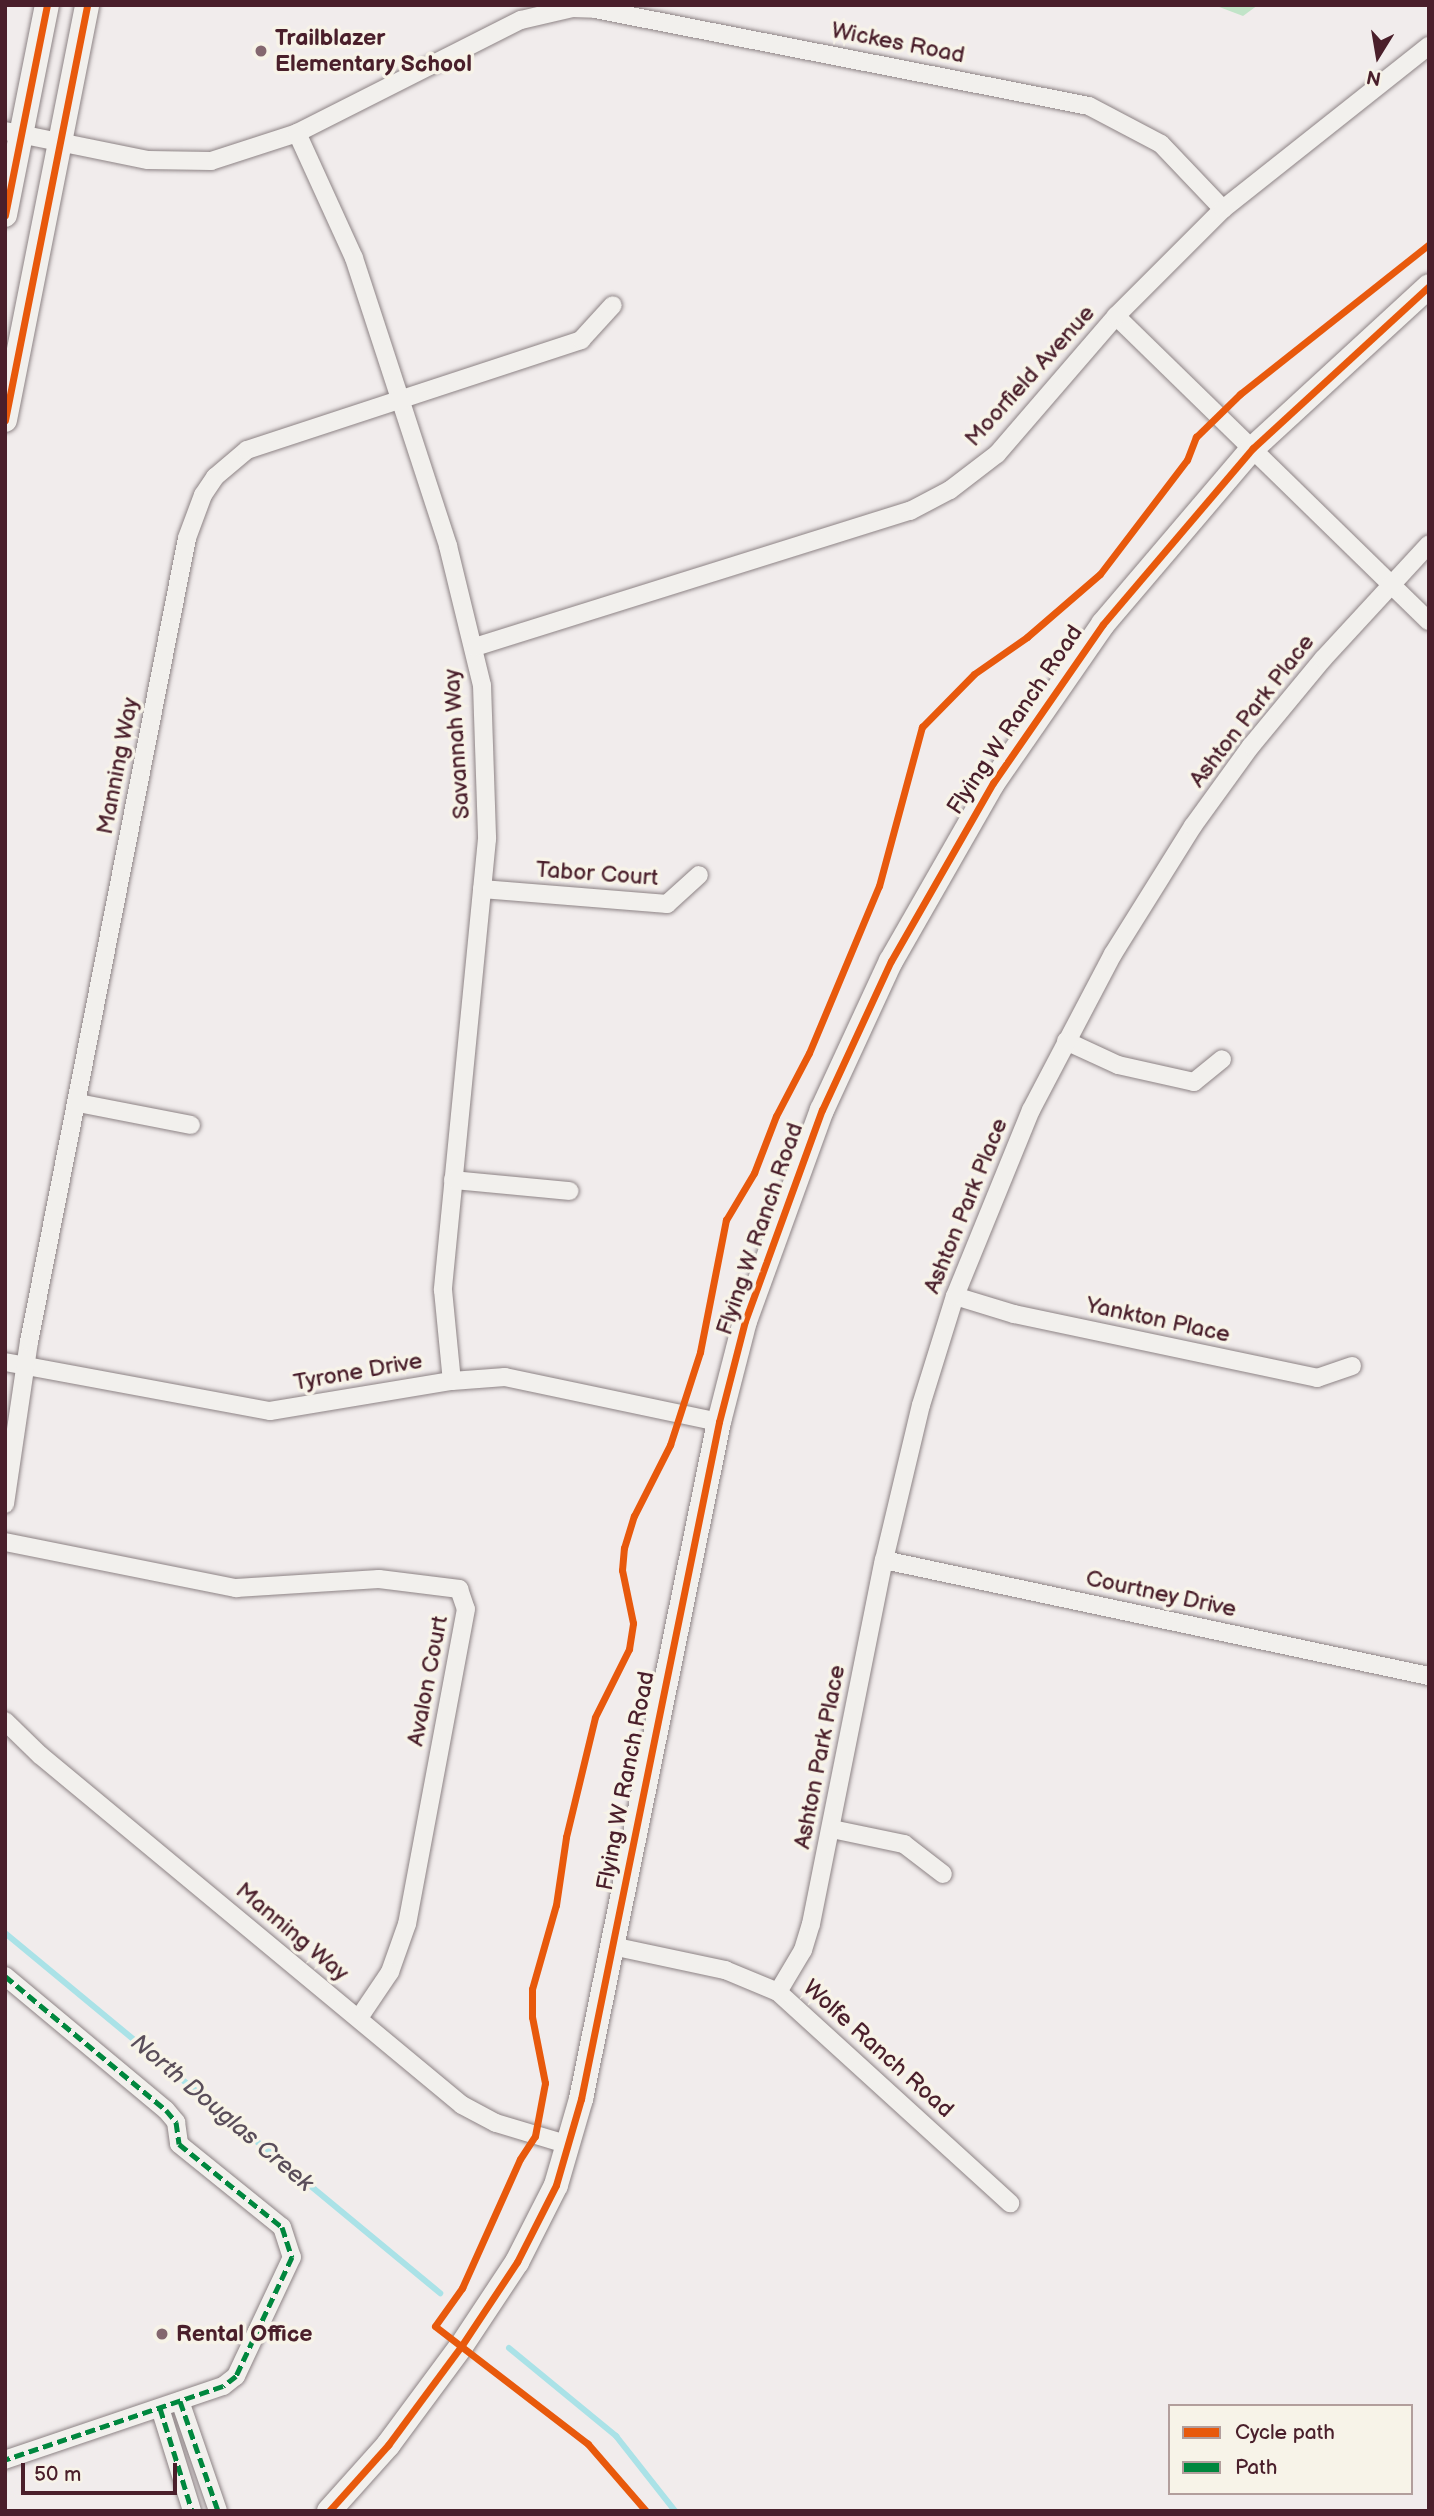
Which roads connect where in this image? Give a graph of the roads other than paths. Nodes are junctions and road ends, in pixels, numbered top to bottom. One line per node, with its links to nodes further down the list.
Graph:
1 (47, 5): 4 (street)
2 (87, 5): 6 (street)
3 (1429, 46): 7 (street, Moorfield Avenue)
4 (13, 133): 6 (street, Wickes Road); 8 (street)
5 (297, 134): 6 (street, Wickes Road); 7 (street, Wickes Road); 12 (street, Savannah Way)
6 (59, 143): 13 (street)
7 (1223, 209): 11 (street, Moorfield Avenue)
8 (5, 215)
9 (1429, 286): 14 (street, Flying W Ranch Road)
10 (613, 305): 12 (street, Manning Way)
11 (1116, 316): 14 (street); 18 (street, Moorfield Avenue)
12 (400, 397): 18 (street, Savannah Way); 23 (street, Manning Way)
13 (5, 420)
14 (1253, 448): 16 (street); 32 (street, Flying W Ranch Road)
15 (1429, 544): 16 (street, Ashton Park Place)
16 (1392, 581): 17 (street); 21 (street, Ashton Park Place)
17 (1429, 621)
18 (475, 647): 20 (street, Savannah Way)
19 (699, 875): 20 (street, Tabor Court)
20 (482, 890): 25 (street, Savannah Way)
21 (1066, 1041): 22 (street); 27 (street, Ashton Park Place)
22 (1222, 1059)
23 (78, 1103): 24 (street); 29 (street, Manning Way)
24 (191, 1125)
25 (453, 1180): 26 (street); 31 (street, Savannah Way)
26 (569, 1191)
27 (956, 1296): 30 (street, Yankton Place); 35 (street, Ashton Park Place)
28 (5, 1362): 29 (street, Tyrone Drive)
29 (24, 1365): 31 (street, Tyrone Drive); 33 (street, Manning Way)
30 (1352, 1366)
31 (452, 1381): 32 (street, Tyrone Drive)
32 (719, 1422): 40 (street, Flying W Ranch Road)
33 (5, 1504)
34 (5, 1542): 43 (street, Avalon Court)
35 (884, 1560): 36 (street, Courtney Drive); 38 (street, Ashton Park Place)
36 (1429, 1676)
37 (5, 1721): 43 (street, Manning Way)
38 (832, 1829): 39 (street); 42 (street, Ashton Park Place)
39 (943, 1874)
40 (612, 1946): 42 (street, Wolfe Ranch Road); 44 (street, Flying W Ranch Road)
41 (5, 1976): 46 (street)
42 (778, 1992): 45 (street, Wolfe Ranch Road)
43 (359, 2018): 44 (street, Manning Way)
44 (569, 2145): 51 (street, Flying W Ranch Road)
45 (1010, 2203)
46 (180, 2401): 47 (street); 50 (street)
47 (160, 2408): 48 (street); 49 (street)
48 (5, 2460)
49 (192, 2511)
50 (218, 2511)
51 (329, 2511)

